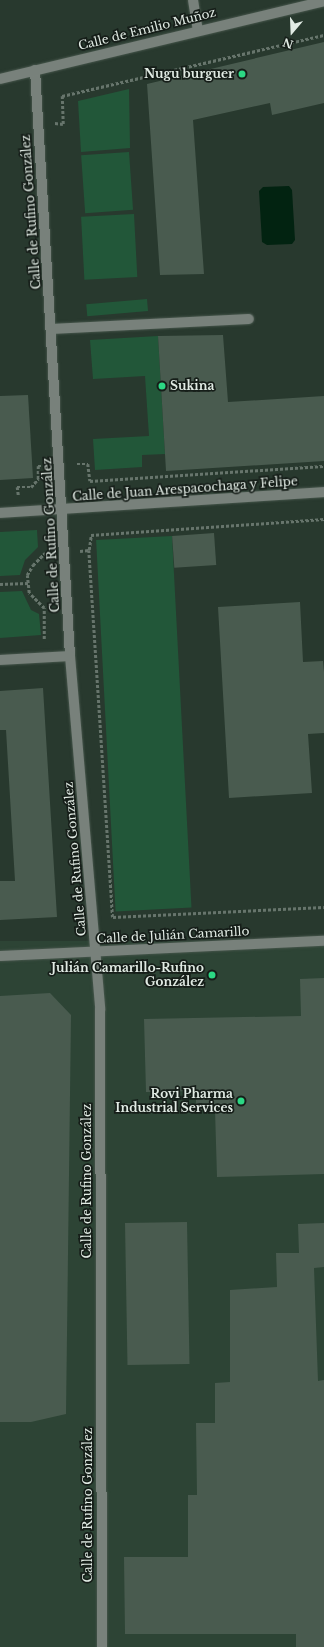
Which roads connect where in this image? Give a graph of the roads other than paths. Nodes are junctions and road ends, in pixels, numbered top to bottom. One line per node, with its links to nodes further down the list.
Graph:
1 (193, 0): 3 (street)
2 (324, 1): 3 (street, Calle de Emilio Muñoz)
3 (198, 30): 4 (street, Calle de Emilio Muñoz)
4 (35, 70): 5 (street, Calle de Emilio Muñoz); 7 (street, Calle de Rufino González)
5 (0, 79)
6 (249, 319): 7 (street)
7 (51, 328): 9 (street, Calle de Rufino González)
8 (324, 492): 9 (street, Calle de Juan Arespacochaga y Felipe)
9 (61, 510): 10 (street, Calle de Juan Arespacochaga y Felipe); 11 (street, Calle de Rufino González)
10 (0, 513)
11 (70, 656): 12 (street); 14 (street, Calle de Rufino González)
12 (0, 660)
13 (324, 941): 14 (street, Calle de Julián Camarillo)
14 (95, 952): 15 (street, Calle de Julián Camarillo); 16 (street, Calle de Rufino González)
15 (0, 956)
16 (102, 1647)

